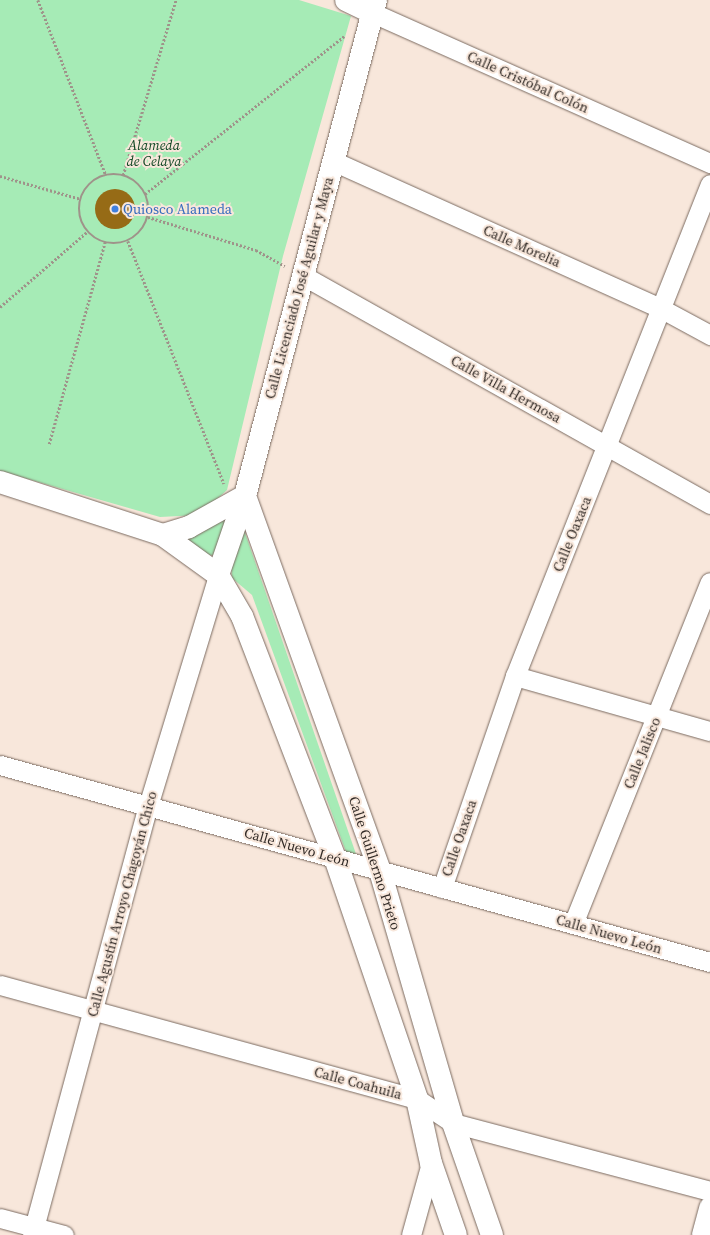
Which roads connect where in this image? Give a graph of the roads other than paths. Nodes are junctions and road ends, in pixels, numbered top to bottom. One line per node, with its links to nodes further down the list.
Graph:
1 (346, 0): 2 (street, Calle Cristóbal Colón)
2 (375, 6): 3 (street, Calle Licenciado José Aguilar y Maya); 4 (street, Calle Cristóbal Colón)
3 (333, 161): 6 (street, Calle Licenciado José Aguilar y Maya); 7 (street, Calle Morelia)
4 (710, 163)
5 (710, 184): 7 (street, Calle Oaxaca)
6 (302, 275): 9 (street, Calle Villa Hermosa); 11 (street, Calle Licenciado José Aguilar y Maya)
7 (662, 310): 8 (street, Calle Morelia); 9 (street, Calle Oaxaca)
8 (710, 335)
9 (607, 446): 12 (street, Calle Villa Hermosa); 16 (street, Calle Oaxaca)
10 (0, 482): 13 (street)
11 (245, 496): 13 (street); 14 (street, Calle Licenciado José Aguilar y Maya); 22 (street, Calle Guillermo Prieto)
12 (710, 504)
13 (163, 535): 14 (street)
14 (218, 575): 20 (street, Calle Agustín Arroyo Chagoyán Chico); 21 (street)
15 (710, 582): 17 (street, Calle Jalisco)
16 (515, 676): 17 (street); 23 (street, Calle Oaxaca)
17 (656, 717): 18 (street); 24 (street, Calle Jalisco)
18 (710, 731)
19 (0, 765): 20 (street, Calle Nuevo León)
20 (148, 806): 21 (street, Calle Nuevo León); 27 (street, Calle Agustín Arroyo Chagoyán Chico)
21 (335, 858): 22 (street, Calle Nuevo León); 28 (street)
22 (380, 870): 23 (street, Calle Nuevo León); 29 (street, Calle Guillermo Prieto)
23 (442, 888): 24 (street, Calle Nuevo León)
24 (573, 924): 25 (street, Calle Nuevo León)
25 (710, 962)
26 (0, 986): 27 (street, Calle Coahuila)
27 (92, 1011): 28 (street, Calle Coahuila); 34 (street, Calle Agustín Arroyo Chagoyán Chico)
28 (417, 1099): 29 (street, Calle Coahuila); 30 (street)
29 (453, 1123): 31 (street, Calle Coahuila); 38 (street, Calle Guillermo Prieto)
30 (431, 1163): 36 (street); 37 (street)
31 (710, 1190)
32 (710, 1208): 39 (street)
33 (0, 1218): 34 (street)
34 (33, 1231): 35 (street)
35 (64, 1235)
36 (411, 1235)
37 (456, 1235)
38 (492, 1235)
39 (703, 1235)

